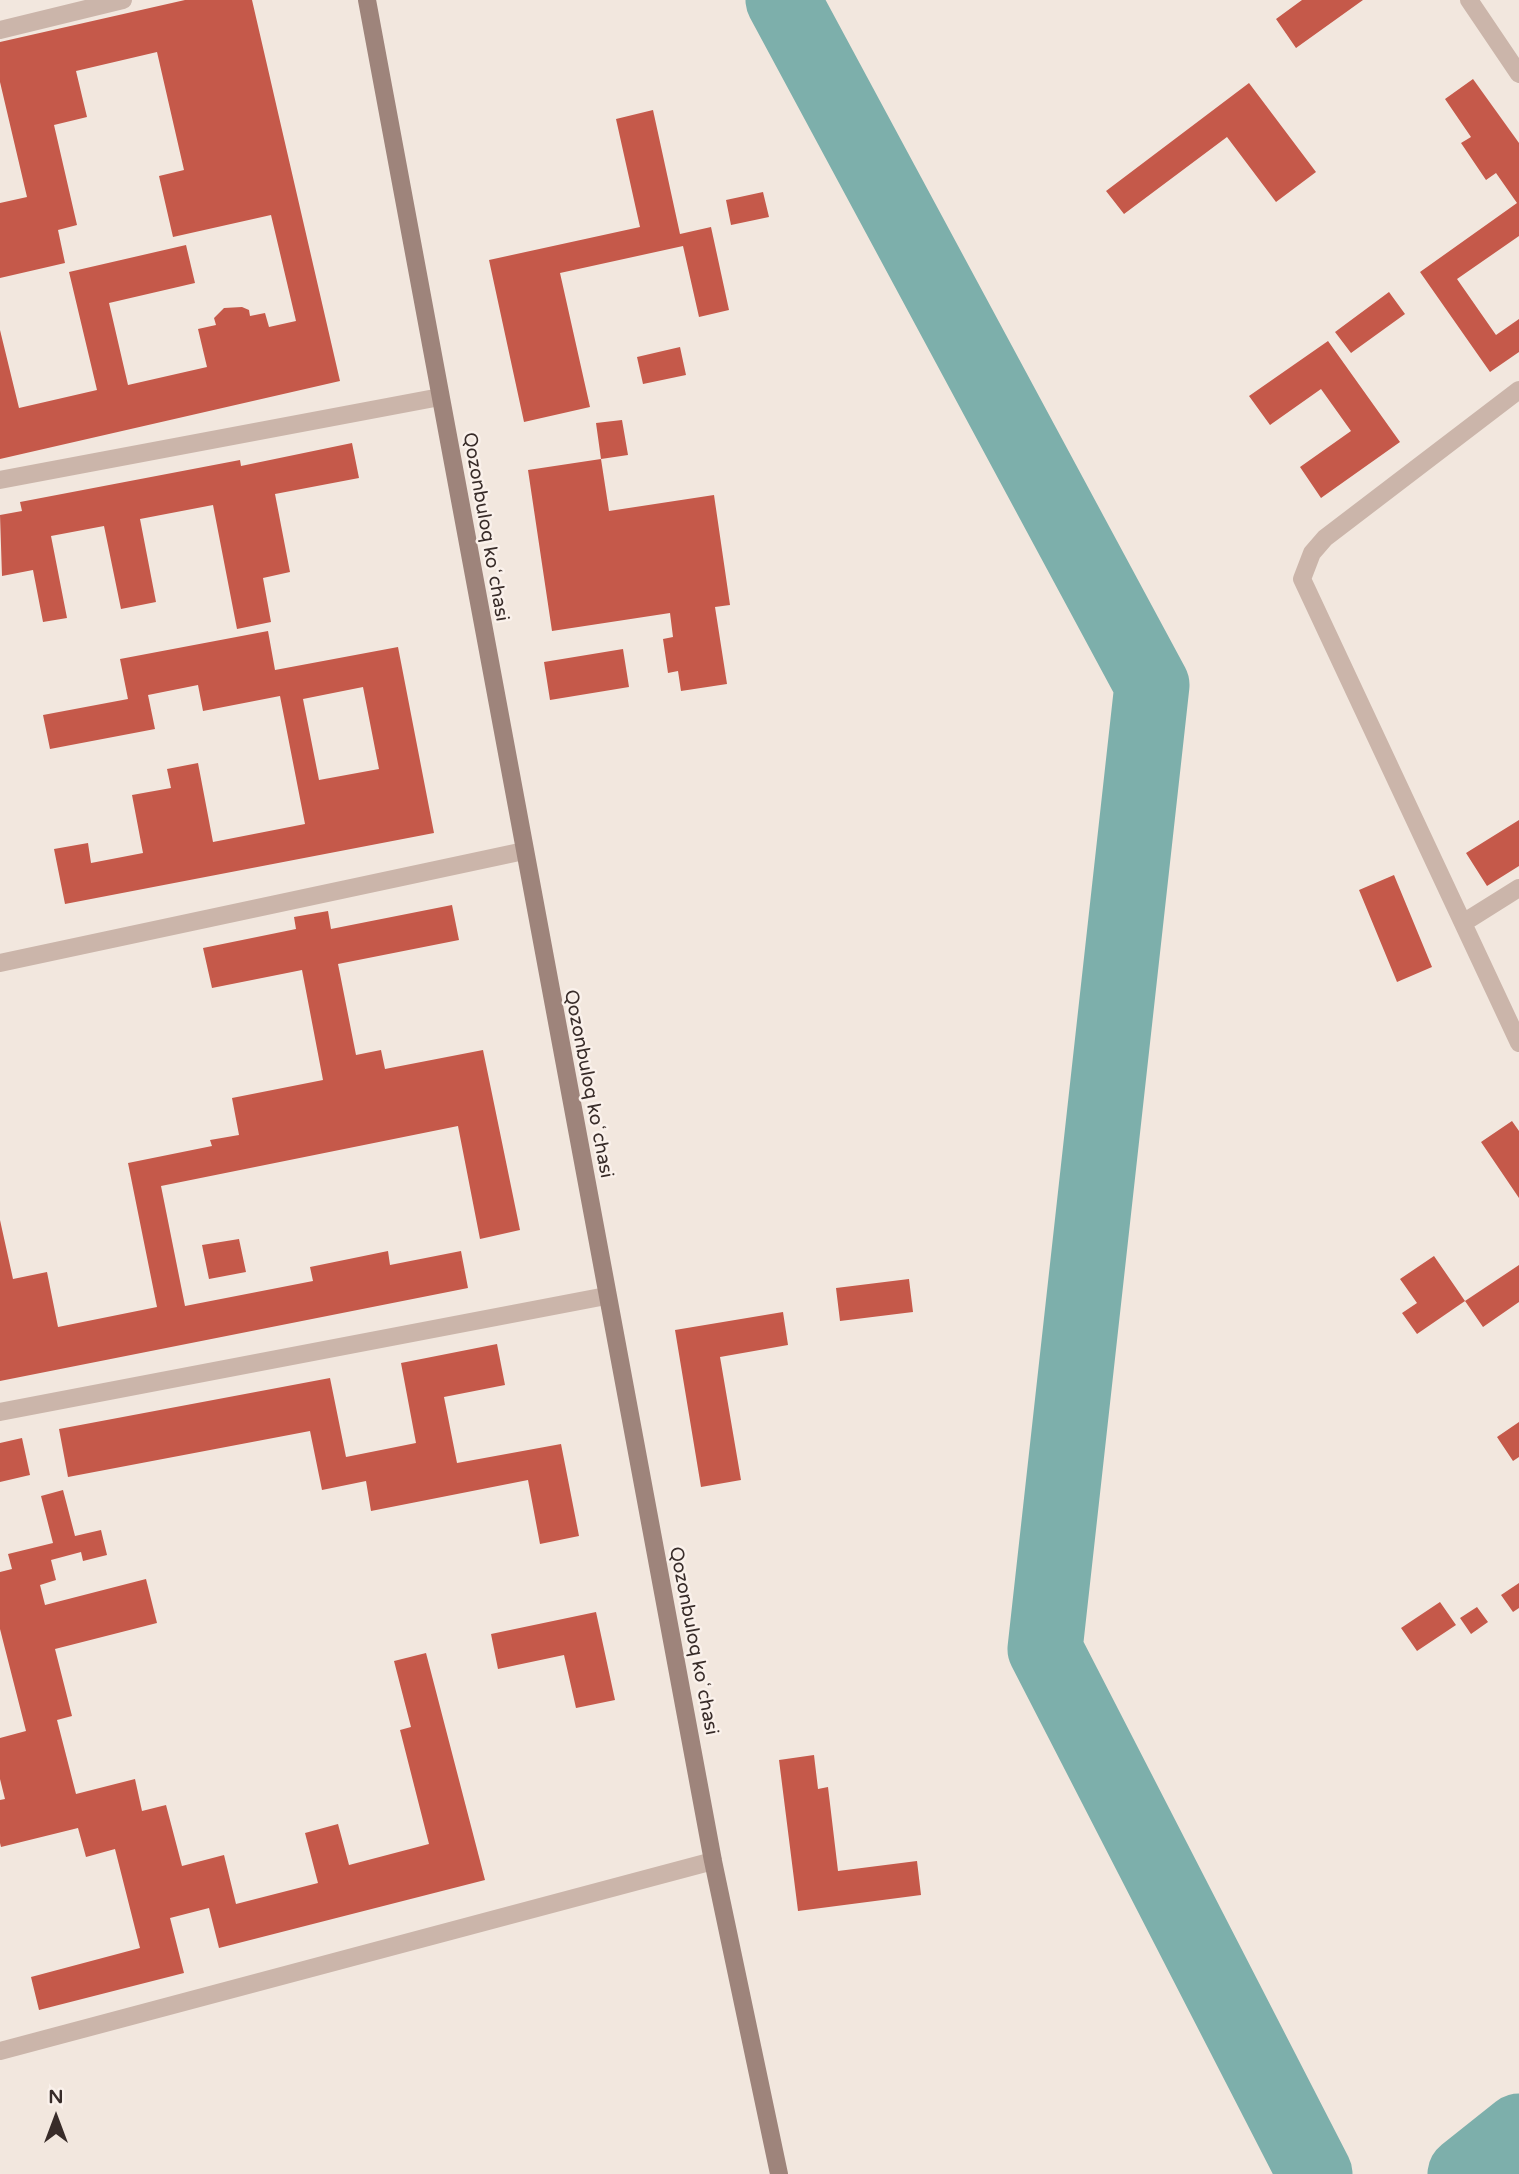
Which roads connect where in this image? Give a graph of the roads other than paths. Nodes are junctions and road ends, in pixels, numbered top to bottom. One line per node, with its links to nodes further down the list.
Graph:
1 (123, 0): 4 (street)
2 (367, 0): 7 (main road, Qozonbuloq koʻchasi)
3 (1469, 0): 5 (street)
4 (0, 30)
5 (1519, 75)
6 (1519, 390): 11 (street)
7 (440, 397): 8 (street); 9 (main road, Qozonbuloq koʻchasi)
8 (0, 480)
9 (524, 851): 12 (street); 14 (main road, Qozonbuloq koʻchasi)
10 (1519, 887): 11 (street)
11 (1463, 923): 13 (street)
12 (0, 963)
13 (1519, 1043)
14 (606, 1296): 15 (street); 16 (main road, Qozonbuloq koʻchasi)
15 (0, 1412)
16 (713, 1861): 17 (street); 18 (main road, Qozonbuloq koʻchasi)
17 (0, 2051)
18 (779, 2174)

